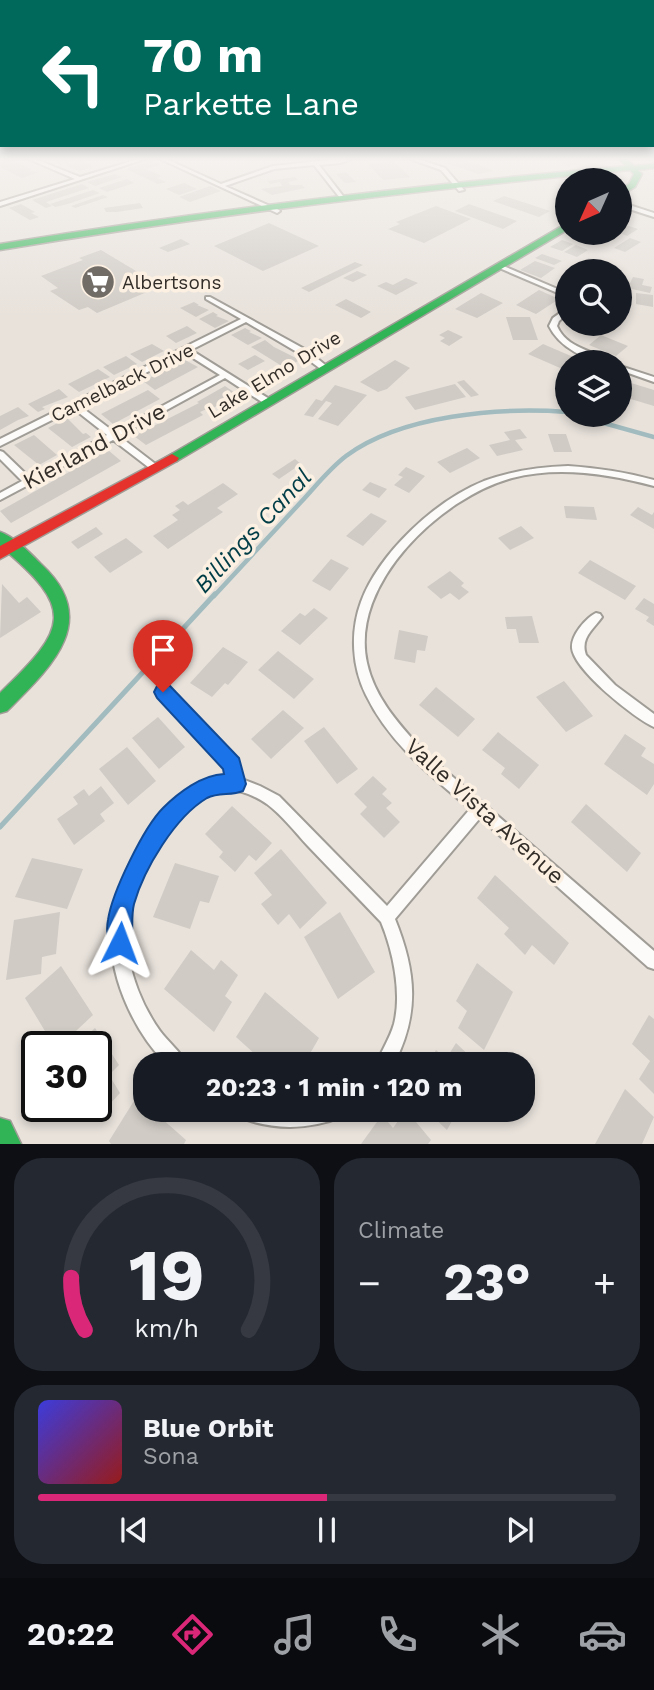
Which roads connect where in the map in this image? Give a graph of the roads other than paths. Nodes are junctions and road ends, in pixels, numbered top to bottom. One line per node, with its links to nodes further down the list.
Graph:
1 (251, 210): 4 (main road)
2 (258, 210): 5 (main road)
3 (555, 233): 6 (main road, Lake Elmo Drive)
4 (0, 247)
5 (0, 254)
6 (499, 266): 7 (street); 13 (main road, Lake Elmo Drive)
7 (555, 290)
8 (208, 298): 9 (street)
9 (245, 320): 11 (street, Camelback Drive); 13 (street)
10 (556, 336): 12 (street)
11 (186, 350): 15 (street); 18 (street, Camelback Drive)
12 (580, 350)
13 (326, 368): 17 (main road, Lake Elmo Drive)
14 (632, 372): 16 (street)
15 (225, 375): 17 (street); 19 (street, Kierland Drive)
16 (654, 380)
17 (268, 402): 22 (main road, Lake Elmo Drive)
18 (74, 405): 19 (street); 20 (street, Camelback Drive)
19 (113, 436): 22 (street); 23 (street, Kierland Drive)
20 (0, 443)
21 (0, 454): 23 (street)
22 (155, 468): 26 (main road, Lake Elmo Drive)
23 (28, 481): 25 (street, Kierland Drive)
24 (654, 484): 32 (street, Valle Vista Avenue)
25 (0, 497)
26 (3, 546): 29 (main road)
27 (596, 617): 30 (street)
28 (163, 692): 31 (street)
29 (0, 705)
30 (654, 721)
31 (236, 784): 33 (street); 35 (street)
32 (480, 808): 33 (street); 34 (street, Valle Vista Avenue)
33 (387, 917): 36 (street)
34 (654, 961)
35 (168, 1052)
36 (390, 1052)
37 (0, 1130): 38 (main road)
38 (7, 1144)

